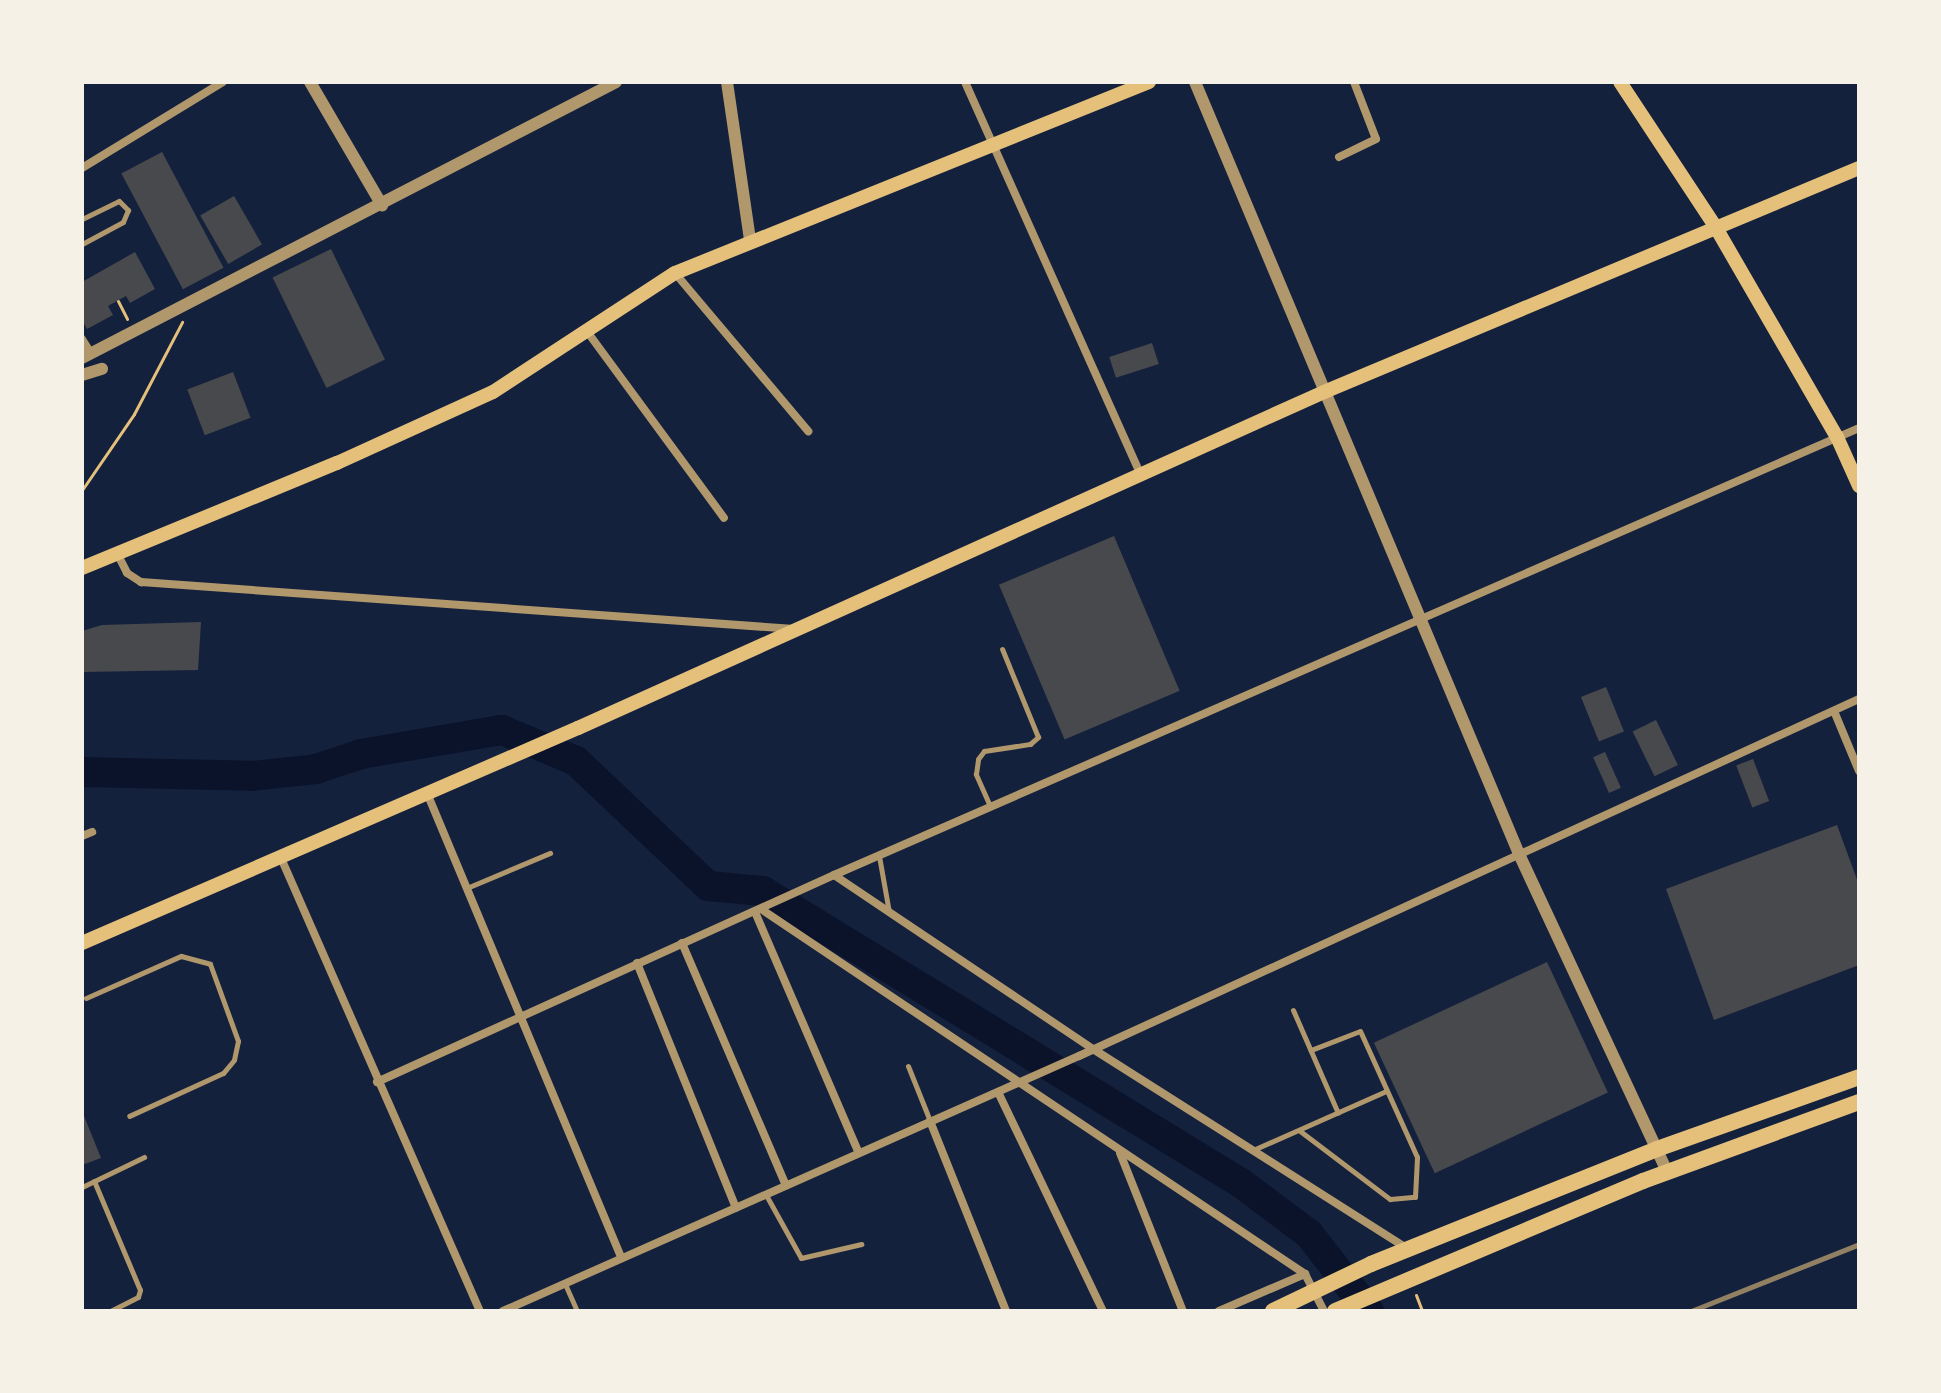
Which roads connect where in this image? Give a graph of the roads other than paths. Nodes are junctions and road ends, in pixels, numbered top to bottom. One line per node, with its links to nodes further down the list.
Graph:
1 (223, 82): 12 (street)
2 (310, 82): 14 (street)
3 (616, 82): 14 (street)
4 (727, 82): 17 (street)
5 (965, 82): 10 (street)
6 (1149, 82): 10 (main road)
7 (1195, 82): 25 (street)
8 (1354, 82): 11 (street)
9 (1620, 82): 16 (main road)
10 (993, 143): 17 (main road); 29 (street)
11 (1339, 157)
12 (82, 168)
13 (1859, 168): 16 (main road)
14 (382, 205): 22 (street)
15 (82, 219): 18 (lane)
16 (1715, 226): 25 (main road); 28 (main road)
17 (750, 239): 19 (main road)
18 (82, 244)
19 (675, 273): 20 (main road); 27 (street)
20 (586, 330): 31 (street); 32 (main road)
21 (82, 339): 22 (street)
22 (86, 355)
23 (102, 369): 24 (street)
24 (82, 375)
25 (1324, 392): 29 (main road); 34 (street)
26 (1859, 428): 28 (street)
27 (808, 431)
28 (1837, 437): 30 (main road); 34 (street)
29 (1141, 475): 35 (main road)
30 (1859, 486)
31 (724, 518)
32 (118, 555): 33 (main road); 35 (street)
33 (85, 565)
34 (1419, 621): 41 (street); 45 (street)
35 (798, 629): 40 (main road)
36 (1002, 649): 41 (lane)
37 (1859, 699): 38 (street)
38 (1834, 711): 39 (street); 45 (street)
39 (1859, 771)
40 (427, 793): 47 (main road); 49 (street)
41 (990, 807): 46 (street)
42 (92, 832): 43 (street)
43 (82, 836)
44 (550, 853): 49 (lane)
45 (1519, 854): 58 (street); 73 (street)
46 (879, 856): 48 (street); 51 (lane)
47 (281, 858): 52 (main road); 62 (street)
48 (834, 875): 50 (street); 51 (street)
49 (469, 887): 57 (street)
50 (758, 911): 53 (street); 63 (street); 75 (street)
51 (889, 912): 58 (street)
52 (82, 943)
53 (682, 943): 54 (street); 80 (street)
54 (637, 963): 57 (street); 83 (street)
55 (86, 998): 69 (lane)
56 (1293, 1010): 59 (lane)
57 (520, 1018): 62 (street); 86 (street)
58 (1093, 1049): 63 (street); 74 (street)
59 (1311, 1050): 64 (lane); 68 (lane)
60 (908, 1066): 70 (lane)
61 (1859, 1077): 73 (main road)
62 (377, 1082): 92 (street)
63 (1018, 1083): 65 (street); 76 (street)
64 (1386, 1091): 68 (lane); 72 (lane)
65 (998, 1092): 70 (street); 96 (street)
66 (1859, 1102): 71 (main road)
67 (1859, 1108): 71 (main road)
68 (1338, 1113): 72 (lane)
69 (129, 1116)
70 (930, 1121): 75 (street); 95 (street)
71 (1801, 1123): 78 (main road)
72 (1300, 1131): 74 (lane)
73 (1657, 1149): 78 (street); 85 (main road)
74 (1253, 1150): 85 (street)
75 (859, 1153): 80 (street)
76 (1120, 1153): 87 (street); 97 (street)
77 (144, 1157): 79 (lane)
78 (1667, 1171): 90 (main road)
79 (94, 1181): 81 (lane); 91 (lane)
80 (786, 1186): 82 (street)
81 (82, 1187)
82 (766, 1195): 83 (street); 84 (lane)
83 (736, 1208): 86 (street)
84 (861, 1244)
85 (1410, 1251): 89 (main road)
86 (621, 1257): 88 (street)
87 (1305, 1274): 89 (street); 98 (street)
88 (564, 1283): 93 (street); 94 (lane)
89 (1317, 1290): 99 (main road); 100 (street)
90 (1342, 1309)
91 (110, 1311)
92 (480, 1311)
93 (503, 1311)
94 (577, 1311)
95 (1006, 1311)
96 (1103, 1311)
97 (1183, 1311)
98 (1219, 1311)
99 (1273, 1311)
100 (1324, 1311)

